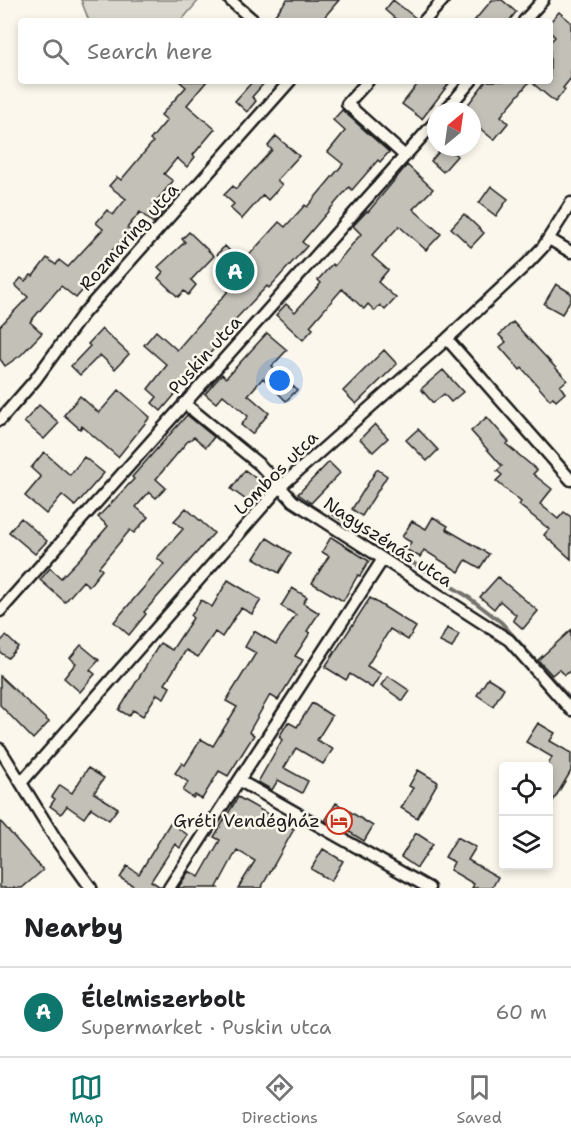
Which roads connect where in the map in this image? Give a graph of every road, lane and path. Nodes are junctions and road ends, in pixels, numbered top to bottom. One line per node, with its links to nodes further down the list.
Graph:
1 (230, 0): 4 (street)
2 (443, 0): 5 (street)
3 (543, 0): 6 (street)
4 (251, 18)
5 (427, 18)
6 (527, 18)
7 (287, 84): 18 (street, Rozmaring utca)
8 (365, 84): 12 (street)
9 (468, 84): 10 (street)
10 (452, 102)
11 (427, 131): 12 (street, Puskin utca)
12 (405, 156): 17 (street, Puskin utca)
13 (571, 203): 14 (street, Lombos utca)
14 (549, 239): 15 (street); 16 (street, Lombos utca)
15 (571, 252)
16 (447, 339): 19 (street); 20 (street, Lombos utca)
17 (184, 403): 20 (street, Nagyszénás utca); 22 (street, Puskin utca)
18 (0, 420)
19 (571, 480)
20 (279, 488): 21 (street, Nagyszénás utca); 26 (street, Lombos utca)
21 (383, 559): 23 (street, Nagyszénás utca); 25 (street)
22 (0, 611)
23 (571, 710)
24 (0, 749): 26 (street)
25 (240, 781): 28 (street); 29 (street)
26 (21, 783): 27 (street)
27 (91, 888)
28 (169, 888)
29 (429, 888)

